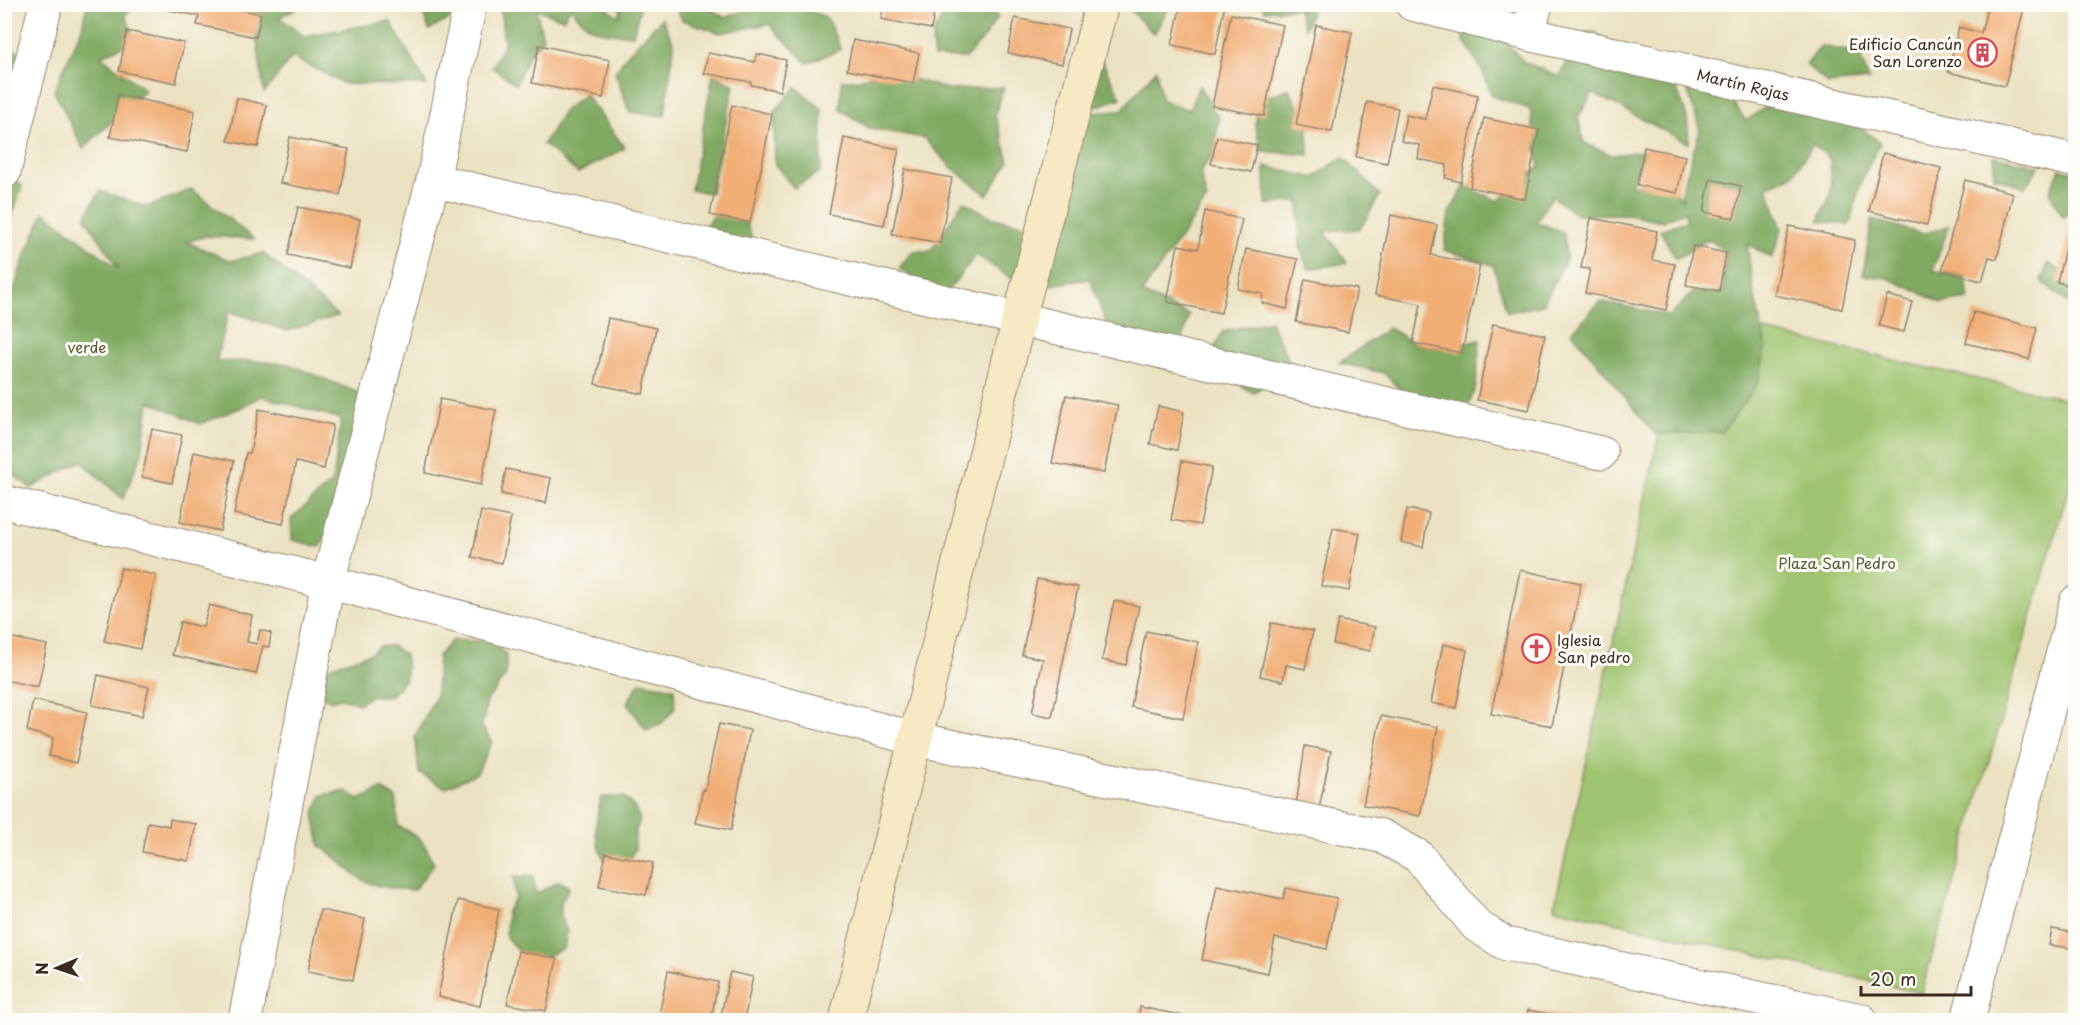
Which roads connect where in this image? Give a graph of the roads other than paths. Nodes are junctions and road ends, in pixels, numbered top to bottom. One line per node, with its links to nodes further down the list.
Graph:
1 (46, 4): 7 (street)
2 (470, 4): 8 (street)
3 (1101, 4): 9 (street)
4 (1412, 4): 5 (street, Martín Rojas)
5 (1532, 19): 6 (street, Martín Rojas)
6 (2076, 161)
7 (4, 172)
8 (433, 180): 9 (street); 12 (street)
9 (1019, 319): 10 (street); 14 (street)
10 (1601, 453)
11 (4, 502): 12 (street)
12 (328, 582): 14 (street); 15 (street)
13 (2076, 602): 18 (street)
14 (916, 739): 16 (street); 17 (street)
15 (245, 1020)
16 (846, 1020)
17 (1861, 1020)
18 (1968, 1020)

